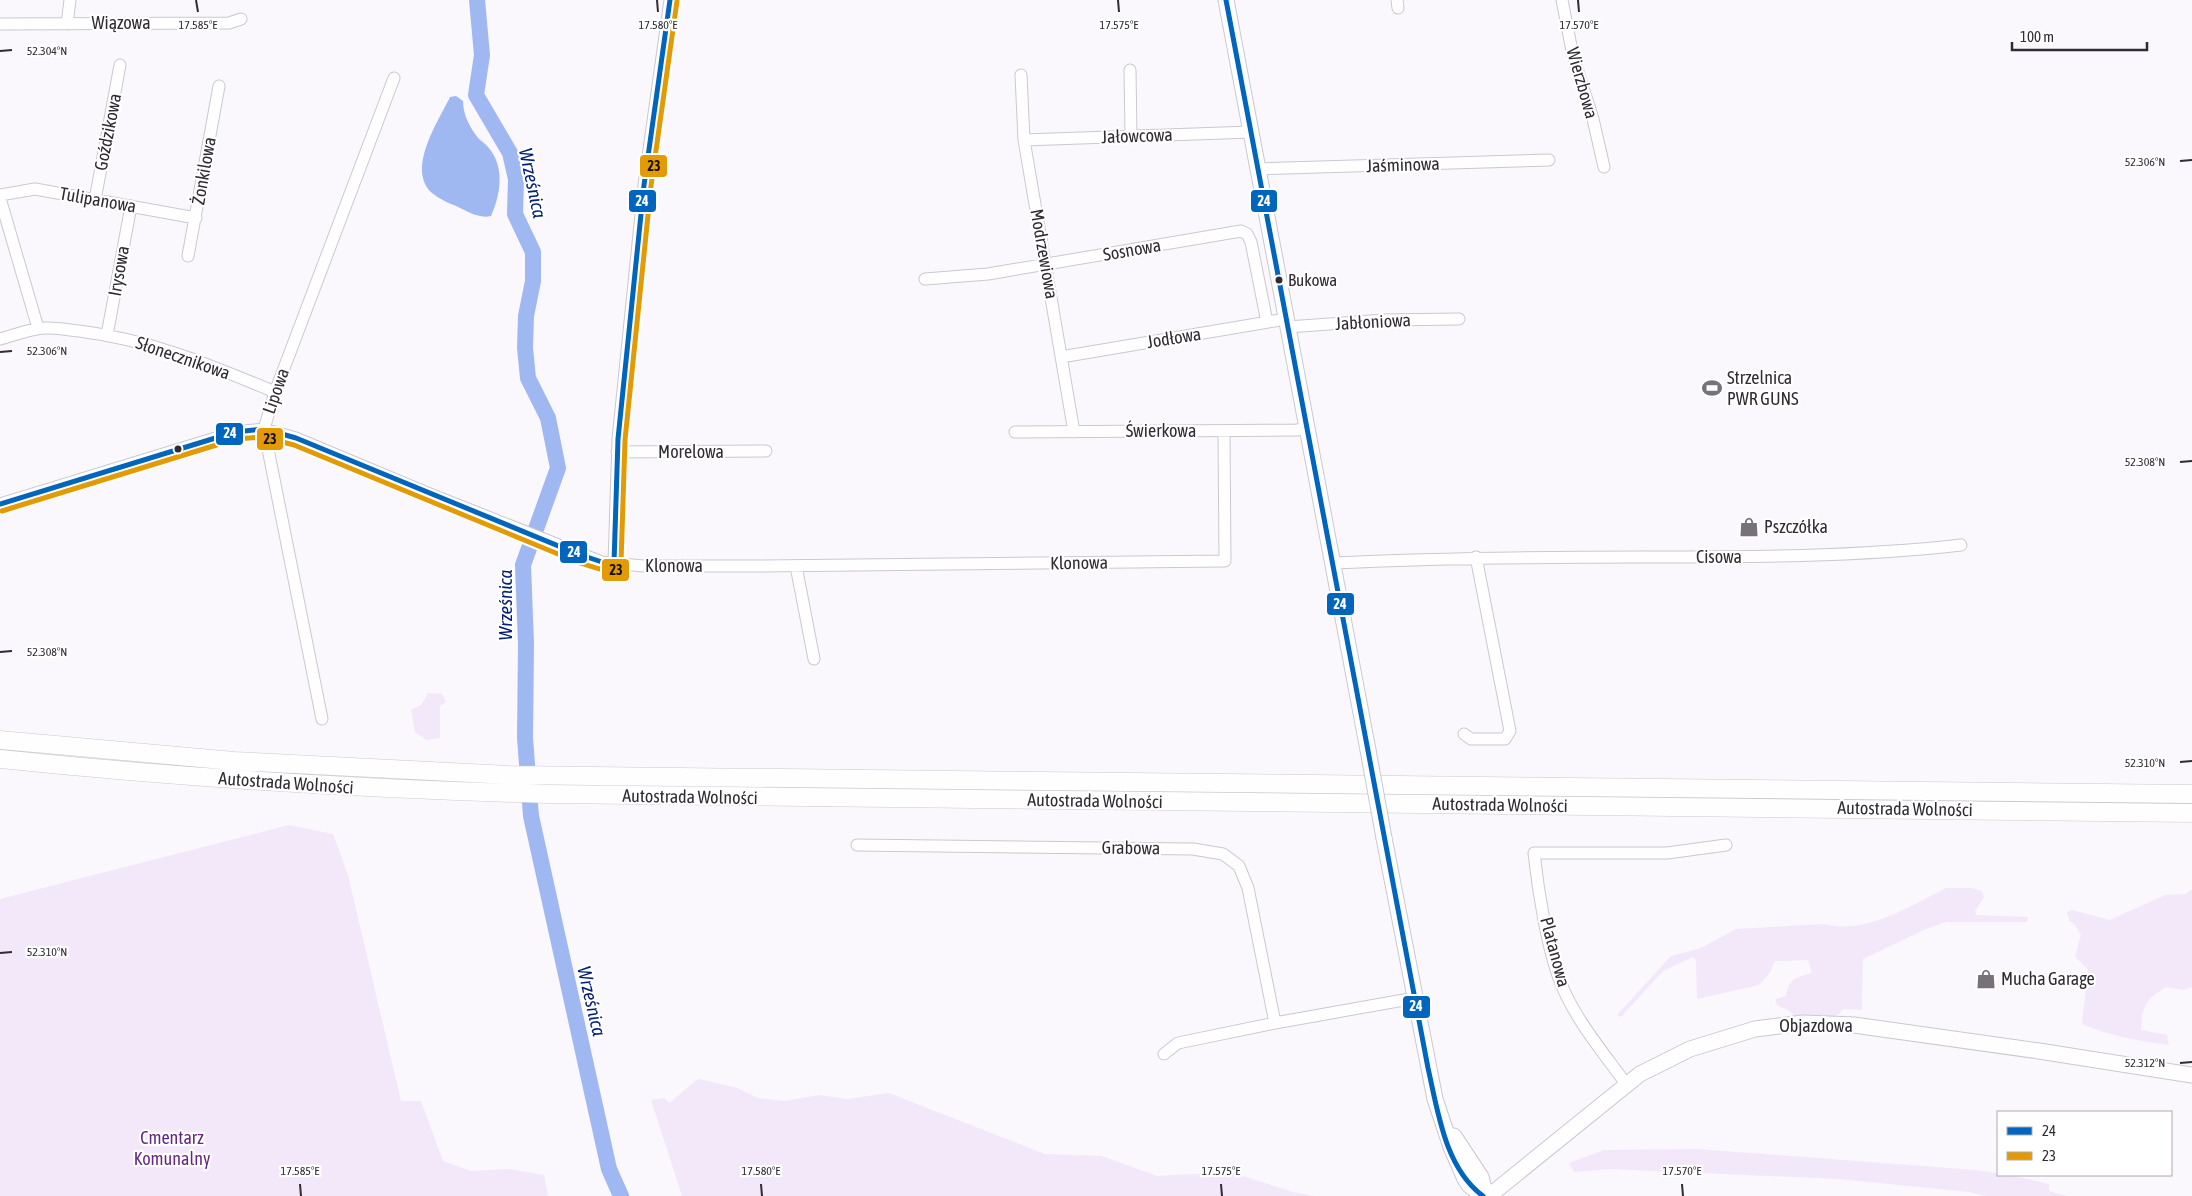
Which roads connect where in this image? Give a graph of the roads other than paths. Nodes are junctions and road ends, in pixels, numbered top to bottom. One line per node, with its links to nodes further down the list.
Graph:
1 (70, 0): 7 (street)
2 (670, 0): 40 (street)
3 (1226, 0): 13 (main road)
4 (1562, 0): 17 (street, Wierzbowa)
5 (241, 19): 7 (street, Wiązowa)
6 (0, 24): 7 (street, Wiązowa)
7 (67, 24)
8 (120, 65): 20 (street, Goździkowa)
9 (1130, 70): 14 (street)
10 (1021, 75): 15 (street, Modrzewiowa)
11 (394, 78): 33 (street, Lipowa)
12 (219, 86): 22 (street, Żonkilowa)
13 (1250, 132): 14 (street, Jałowcowa); 18 (main road)
14 (1131, 136): 15 (street, Jałowcowa)
15 (1024, 140): 24 (street, Modrzewiowa)
16 (1549, 160): 18 (street, Jaśminowa)
17 (1604, 167)
18 (1257, 169): 28 (main road)
19 (0, 197): 20 (street, Tulipanowa); 29 (street)
20 (95, 200): 21 (street, Tulipanowa)
21 (131, 206): 22 (street, Tulipanowa); 30 (street, Irysowa)
22 (196, 218): 23 (street, Żonkilowa)
23 (188, 256)
24 (1045, 265): 25 (street, Sosnowa); 27 (street, Sosnowa); 32 (street, Modrzewiowa)
25 (925, 279)
26 (1459, 319): 28 (street, Jabłoniowa)
27 (1267, 322): 28 (street, Jodłowa); 32 (street, Jodłowa)
28 (1287, 323): 35 (main road)
29 (38, 328): 30 (street, Słonecznikowa); 31 (street, Słonecznikowa)
30 (107, 335): 33 (street, Słonecznikowa)
31 (0, 339)
32 (1061, 357): 38 (street, Modrzewiowa)
33 (275, 392): 34 (street, Lipowa)
34 (264, 429): 41 (street, Klonowa); 44 (street, Klonowa); 48 (street, Lipowa)
35 (1306, 429): 36 (street, Świerkowa); 45 (main road)
36 (1224, 431): 38 (street, Świerkowa); 46 (street, Klonowa)
37 (1015, 432): 38 (street, Świerkowa)
38 (1074, 432)
39 (766, 451): 40 (street, Morelowa)
40 (617, 452): 44 (street)
41 (0, 504)
42 (1961, 545): 43 (street, Cisowa)
43 (1476, 557): 45 (street, Cisowa); 49 (street)
44 (614, 563): 46 (street, Klonowa)
45 (1332, 563): 56 (main road, bridge)
46 (796, 566): 47 (street)
47 (814, 659)
48 (322, 718)
49 (1464, 734)
50 (0, 740): 52 (highway, Autostrada Wolności)
51 (0, 759): 53 (highway, Autostrada Wolności)
52 (2192, 794)
53 (2192, 813)
54 (857, 845): 57 (street, Grabowa)
55 (1726, 845): 60 (street, Platanowa)
56 (1415, 998): 57 (street); 61 (main road)
57 (1274, 1023): 58 (street)
58 (1164, 1054)
59 (2192, 1075): 60 (main road, Objazdowa)
60 (1626, 1084): 61 (main road, Objazdowa)
61 (1486, 1196)

